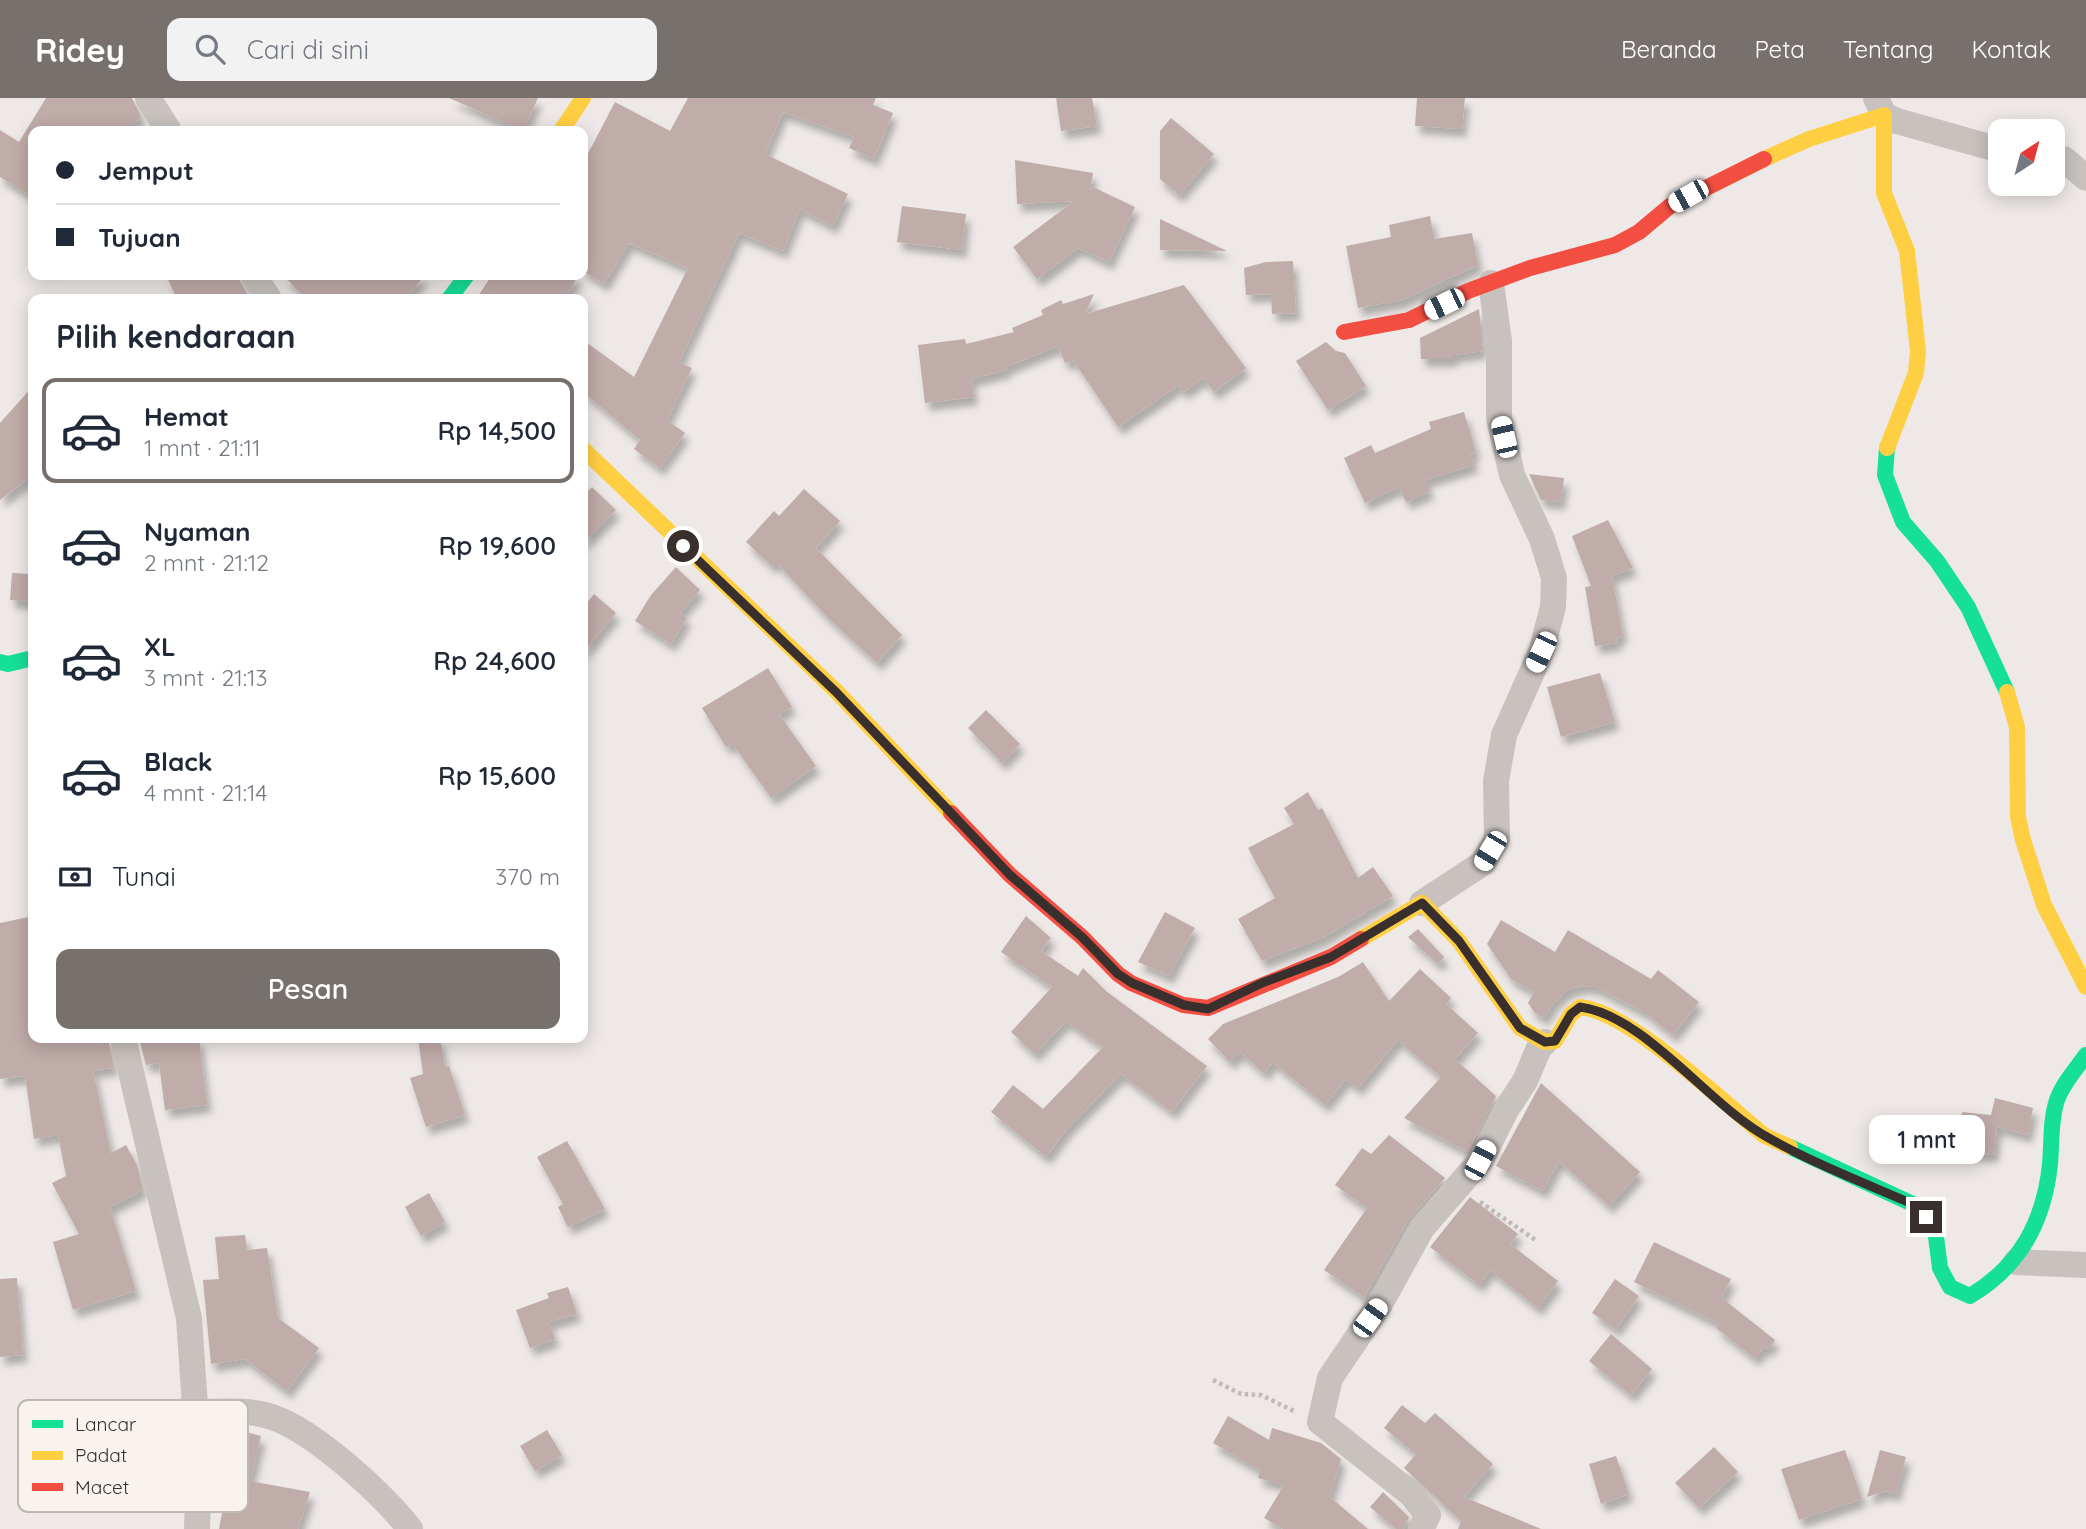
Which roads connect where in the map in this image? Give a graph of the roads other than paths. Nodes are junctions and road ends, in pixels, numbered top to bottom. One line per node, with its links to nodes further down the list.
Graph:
1 (148, 98): 4 (street)
2 (583, 98): 5 (main road)
3 (1880, 107): 6 (street); 9 (main road); 15 (main road)
4 (166, 126)
5 (564, 126)
6 (1988, 146)
7 (2068, 157): 8 (street)
8 (2086, 178)
9 (1491, 283): 10 (main road); 14 (street)
10 (1345, 332)
11 (588, 454): 14 (main road)
12 (28, 660): 13 (main road)
13 (0, 662)
14 (1422, 903): 16 (main road)
15 (2086, 987)
16 (1545, 1042): 19 (main road); 24 (street)
17 (124, 1043): 21 (street)
18 (2086, 1055): 19 (main road)
19 (2016, 1262): 20 (street)
20 (2086, 1265)
21 (195, 1400)
22 (248, 1412): 23 (street)
23 (410, 1529)
24 (1421, 1529)

